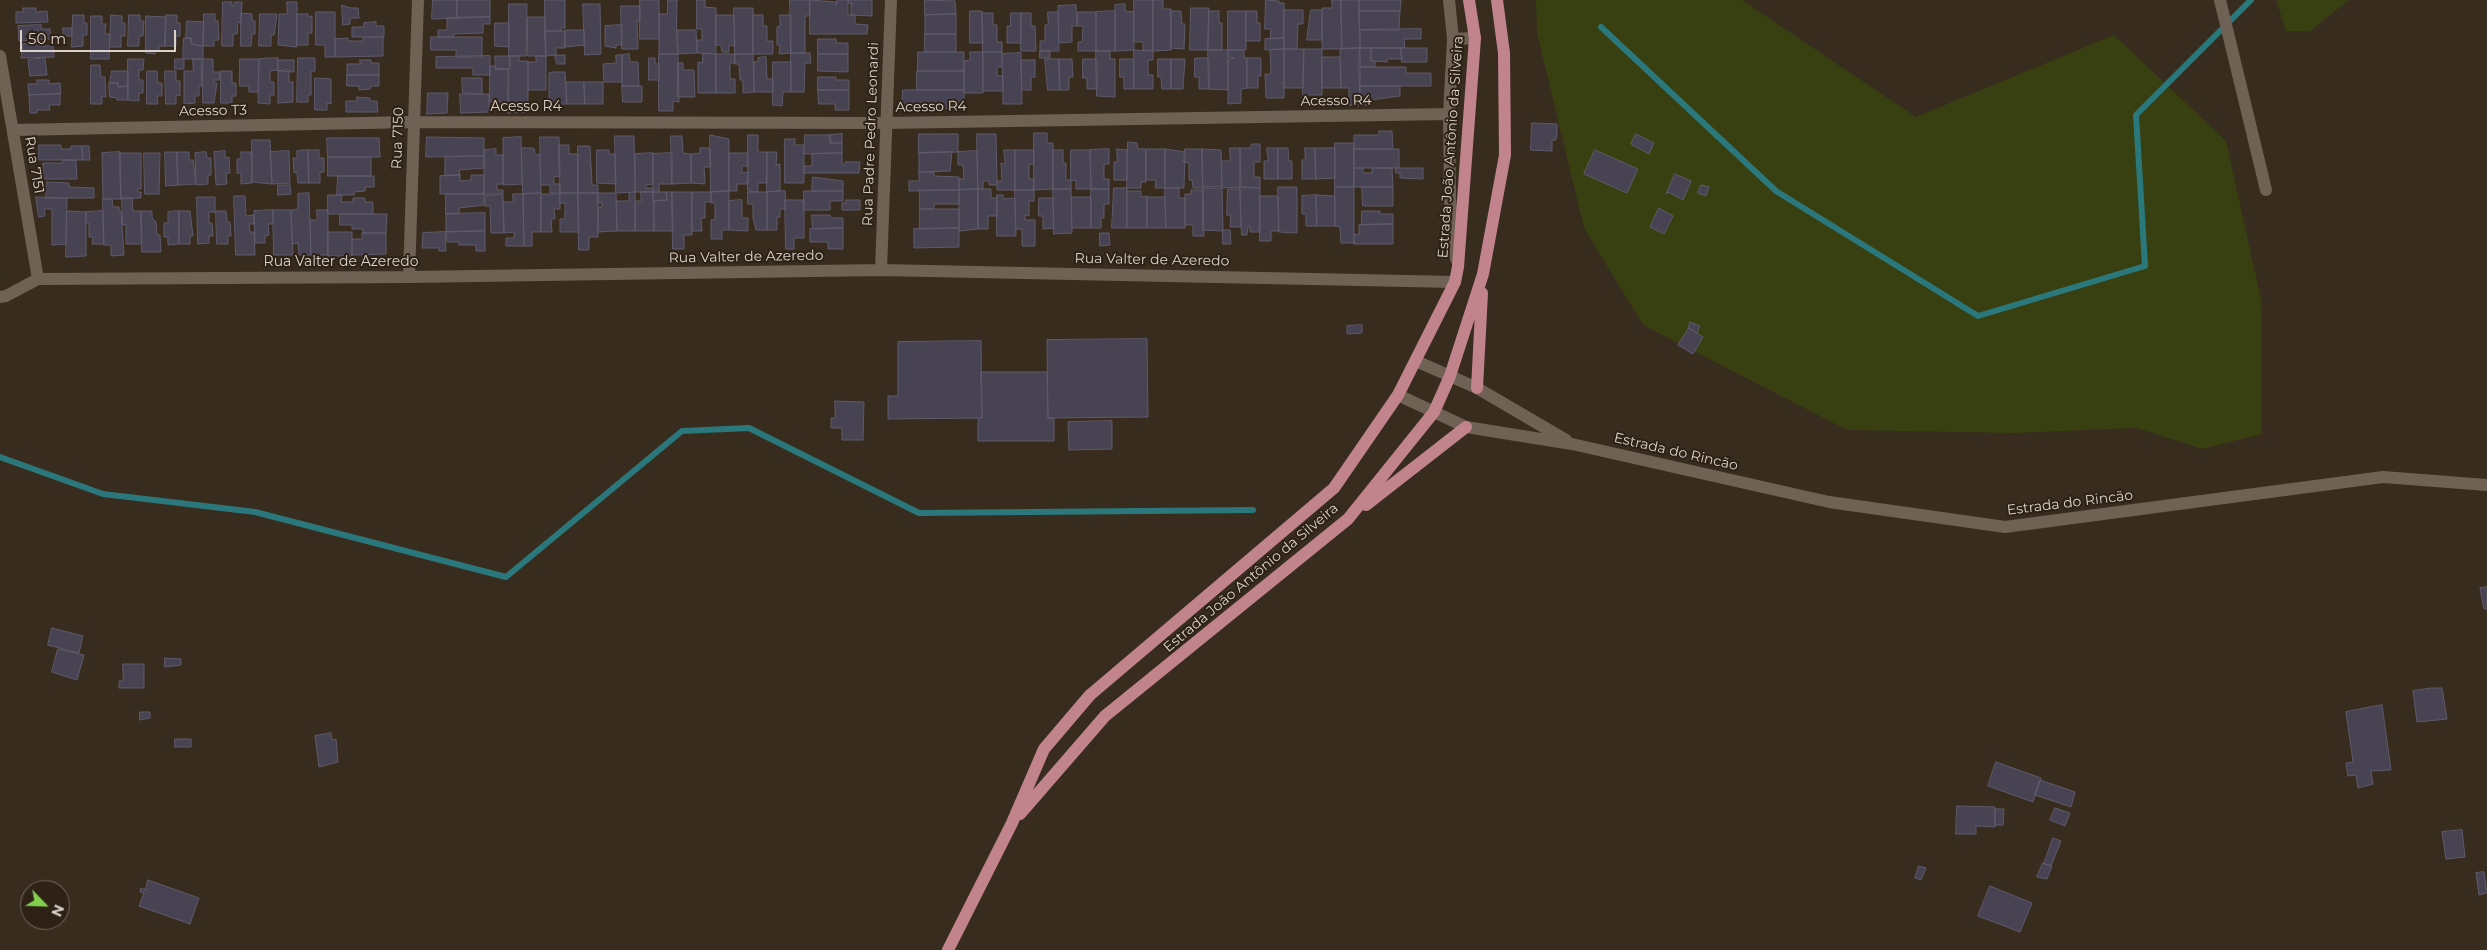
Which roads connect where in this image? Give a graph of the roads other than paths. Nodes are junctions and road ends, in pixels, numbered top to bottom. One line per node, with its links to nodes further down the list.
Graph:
1 (418, 0): 11 (street, Rua 7150)
2 (891, 0): 12 (street, Rua Padre Pedro Leonardi)
3 (1449, 0): 8 (street, Estrada João Antônio da Silveira)
4 (1469, 0): 7 (main road, Estrada João Antônio da Silveira)
5 (1497, 0): 17 (main road, Estrada João Antônio da Silveira)
6 (2220, 0): 14 (street)
7 (1475, 38): 8 (street); 15 (main road, Estrada João Antônio da Silveira)
8 (1453, 39): 10 (street, Estrada João Antônio da Silveira)
9 (0, 56): 13 (street, Rua 7151)
10 (1449, 114): 12 (street, Acesso R4); 15 (street, Estrada João Antônio da Silveira)
11 (414, 122): 12 (street, Acesso R4); 13 (street, Acesso T3); 18 (street, Rua 7150)
12 (886, 123): 16 (street, Rua Padre Pedro Leonardi)
13 (13, 130): 19 (street, Rua 7151)
14 (2266, 190)
15 (1458, 267): 20 (main road, Estrada João Antônio da Silveira)
16 (881, 270): 18 (street, Rua Valter de Azeredo); 20 (street, Rua Valter de Azeredo)
17 (1483, 274): 23 (main road, Estrada João Antônio da Silveira); 24 (main road)
18 (409, 277): 19 (street, Rua Valter de Azeredo)
19 (38, 280): 21 (street)
20 (1455, 282): 22 (main road, Estrada João Antônio da Silveira)
21 (0, 297)
22 (1416, 361): 23 (street, Estrada do Rincão); 25 (main road, Estrada João Antônio da Silveira)
23 (1450, 376): 24 (street, Estrada do Rincão); 26 (main road, Estrada João Antônio da Silveira)
24 (1477, 388): 28 (street, Estrada do Rincão)
25 (1398, 395): 26 (street, Estrada do Rincão); 31 (main road, Estrada João Antônio da Silveira)
26 (1434, 412): 27 (street, Estrada do Rincão); 30 (main road, Estrada João Antônio da Silveira)
27 (1466, 427): 28 (street, Estrada do Rincão); 30 (main road)
28 (1572, 444): 29 (street, Estrada do Rincão)
29 (2487, 485)
30 (1348, 519): 31 (main road, Estrada João Antônio da Silveira)
31 (1012, 823): 32 (main road, Estrada João Antônio da Silveira)
32 (948, 950)

